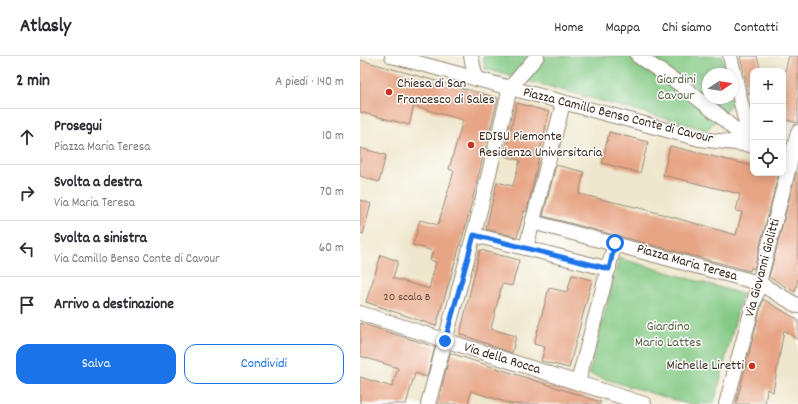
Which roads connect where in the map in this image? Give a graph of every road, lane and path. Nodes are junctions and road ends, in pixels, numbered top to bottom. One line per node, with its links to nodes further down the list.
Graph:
1 (392, 56): 6 (street, Piazza Camillo Benso Conte di Cavour)
2 (471, 56): 6 (street)
3 (538, 56): 7 (street, Piazza Camillo Benso Conte di Cavour)
4 (637, 56): 11 (street, Piazza Camillo Benso Conte di Cavour)
5 (730, 56): 10 (street)
6 (476, 79): 7 (street, Piazza Camillo Benso Conte di Cavour)
7 (510, 88): 8 (street, Piazza Camillo Benso Conte di Cavour); 15 (street)
8 (563, 103): 12 (street, Piazza Camillo Benso Conte di Cavour); 14 (street)
9 (798, 132): 13 (street, Via Giovanni Giolitti)
10 (751, 140)
11 (750, 143)
12 (750, 145)
13 (788, 152): 19 (street, Via Giovanni Giolitti)
14 (532, 222): 16 (street, Piazza Maria Teresa); 17 (street)
15 (474, 235): 17 (street); 22 (street)
16 (615, 243): 18 (street); 19 (street, Piazza Maria Teresa)
17 (526, 248): 18 (street)
18 (609, 269): 23 (street)
19 (759, 283): 20 (street, Piazza Maria Teresa); 26 (street, Via Giovanni Giolitti)
20 (798, 306)
21 (360, 313): 22 (street, Via della Rocca)
22 (445, 341): 23 (street, Via della Rocca); 24 (street)
23 (578, 382): 25 (street, Via della Rocca)
24 (428, 404)
25 (644, 404)
26 (726, 404)

